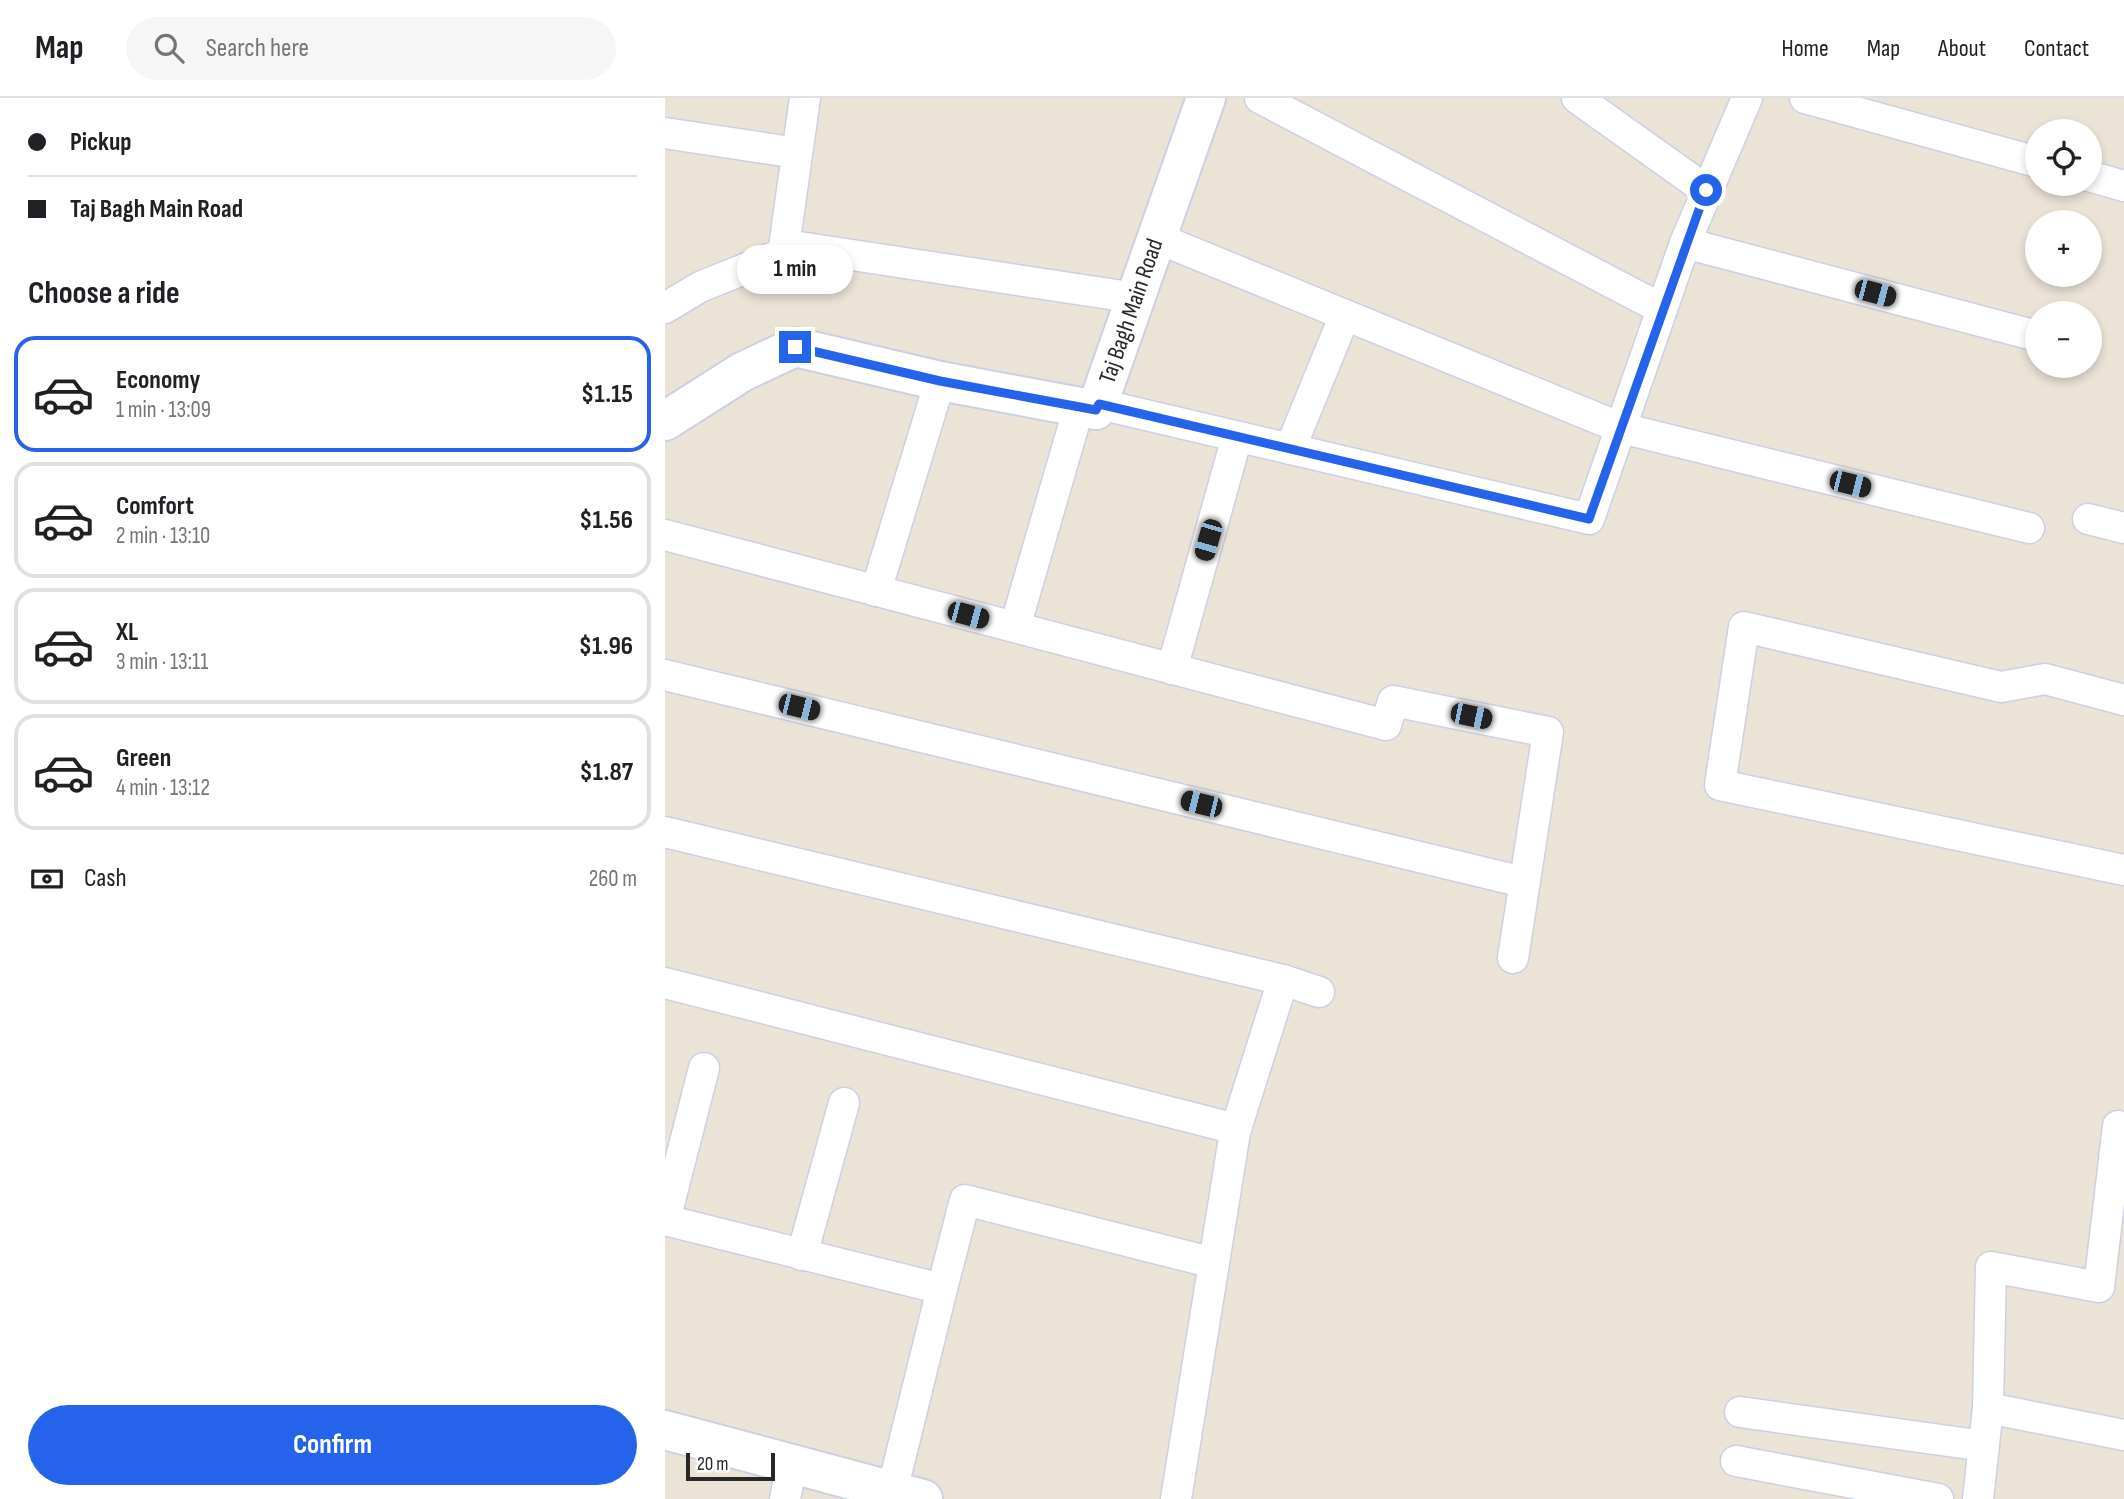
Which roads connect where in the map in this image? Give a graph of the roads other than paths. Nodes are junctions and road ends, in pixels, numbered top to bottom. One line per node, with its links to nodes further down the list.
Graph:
1 (805, 98): 8 (street)
2 (1206, 98): 13 (street, Taj Bagh Main Road)
3 (1260, 98): 18 (street)
4 (1577, 98): 12 (street)
5 (1748, 98): 12 (street)
6 (1805, 98): 9 (street)
7 (665, 133): 8 (street)
8 (797, 153): 15 (street)
9 (2025, 159)
10 (2102, 180): 11 (street)
11 (2124, 186)
12 (1706, 190): 14 (street)
13 (1157, 238): 16 (street, Taj Bagh Main Road); 19 (street)
14 (1685, 243): 18 (street); 20 (street)
15 (783, 254): 16 (street); 17 (street)
16 (1136, 298): 22 (street, Taj Bagh Main Road)
17 (667, 305)
18 (1662, 309): 24 (street)
19 (1345, 315): 24 (street); 26 (street)
20 (2025, 333)
21 (940, 381): 22 (street, Taj Bagh Main Road); 23 (street, Taj Bagh Main Road); 31 (street)
22 (1089, 406): 25 (street); 32 (street)
23 (665, 421)
24 (1621, 428): 26 (street); 29 (street)
25 (1237, 437): 26 (street); 33 (street)
26 (1290, 449)
27 (2088, 519): 28 (street)
28 (2124, 527)
29 (2029, 528)
30 (665, 535): 31 (street)
31 (876, 591): 32 (street)
32 (1015, 627): 33 (street)
33 (1172, 669): 38 (street)
34 (665, 674): 38 (street)
35 (2124, 700): 37 (street)
36 (665, 832): 40 (street)
37 (2124, 870)
38 (1523, 882): 39 (street)
39 (1513, 958)
40 (1283, 980): 42 (street); 46 (street)
41 (665, 983): 46 (street)
42 (1319, 992)
43 (704, 1068): 47 (street)
44 (844, 1103): 48 (street)
45 (2118, 1126): 51 (street)
46 (1235, 1129): 49 (street)
47 (665, 1220): 48 (street)
48 (803, 1255): 50 (street)
49 (1214, 1263): 50 (street); 59 (street)
50 (942, 1289): 58 (street)
51 (1988, 1408): 54 (street); 55 (street)
52 (1740, 1412): 55 (street)
53 (665, 1430): 57 (street)
54 (2124, 1435)
55 (1984, 1446): 61 (street)
56 (1736, 1461): 60 (street)
57 (789, 1481): 58 (street)
58 (907, 1495)
59 (1176, 1499)
60 (1938, 1499)
61 (1979, 1499)

